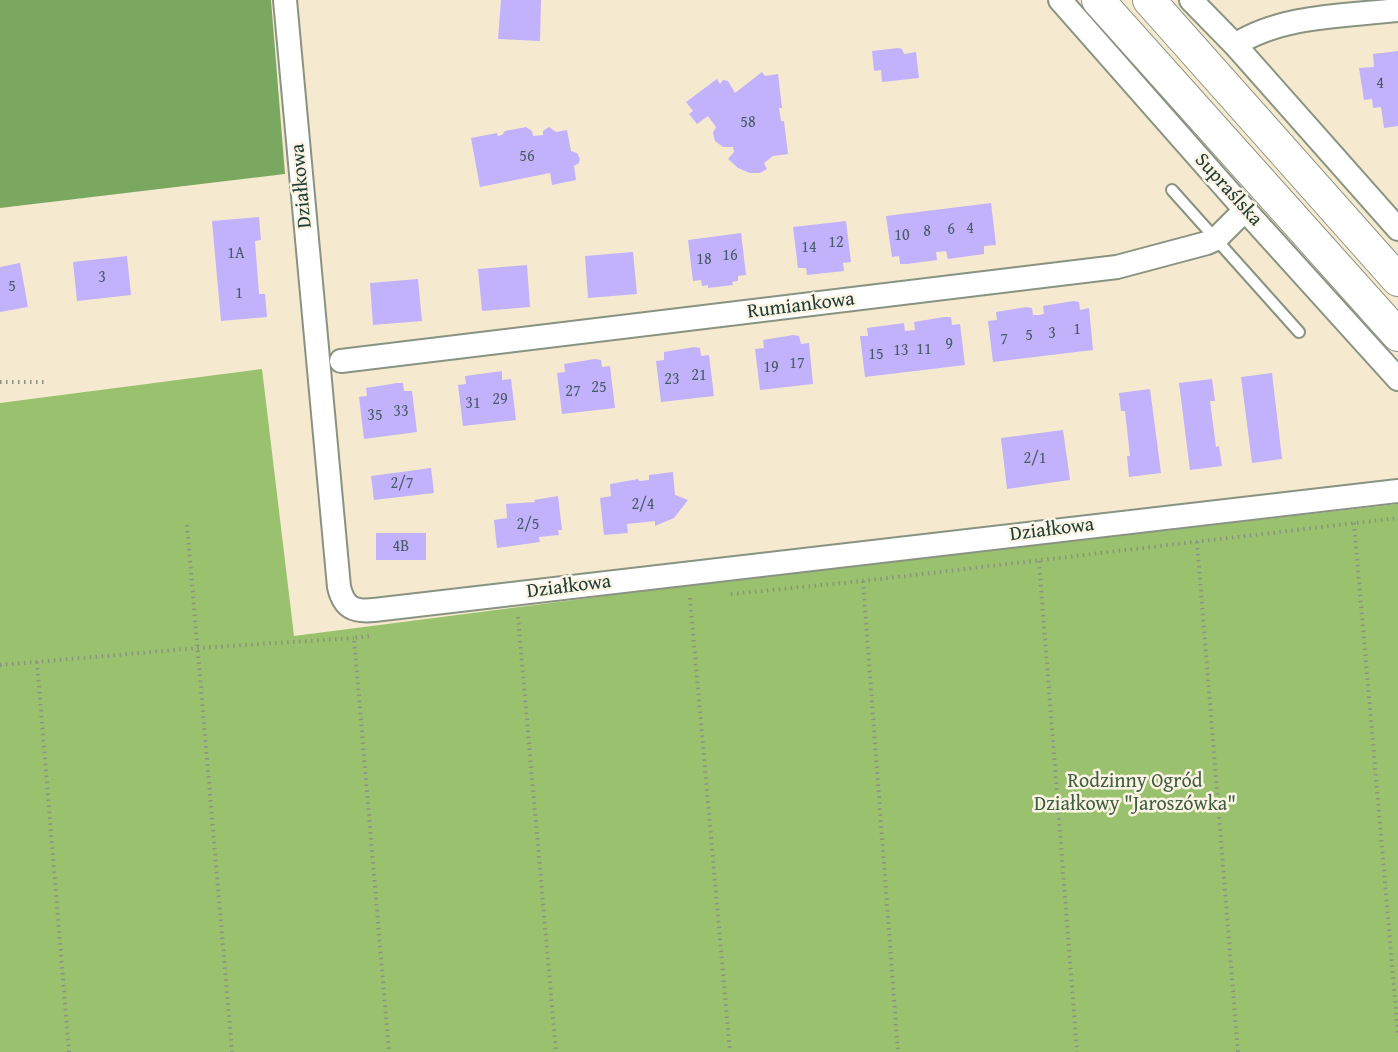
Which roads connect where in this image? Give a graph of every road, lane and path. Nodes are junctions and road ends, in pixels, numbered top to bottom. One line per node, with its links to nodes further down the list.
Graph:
1 (285, 0): 19 (street, Działkowa)
2 (1060, 0): 9 (street, Supraślska)
3 (1098, 0): 14 (main road)
4 (1149, 0): 12 (main road)
5 (1191, 0): 7 (street)
6 (1398, 10): 7 (street)
7 (1235, 45): 10 (street)
8 (1172, 190): 11 (lane)
9 (1245, 210): 11 (street, Rumiankowa); 16 (street, Supraślska)
10 (1398, 229)
11 (1216, 239): 13 (lane); 15 (street, Rumiankowa)
12 (1398, 280)
13 (1299, 332)
14 (1398, 335)
15 (341, 361)
16 (1398, 379)
17 (0, 382): 18 (path)
18 (45, 382)
19 (1398, 490)
20 (1398, 518): 21 (path)
21 (1354, 523): 23 (path); 34 (path)
22 (187, 525): 31 (path)
23 (1197, 542): 24 (path); 42 (path)
24 (1039, 561): 25 (path); 41 (path)
25 (863, 581): 26 (path); 40 (path)
26 (725, 595)
27 (679, 599): 39 (path)
28 (529, 615): 38 (path)
29 (377, 634): 30 (path)
30 (354, 638): 31 (path); 37 (path)
31 (198, 648): 32 (path); 36 (path)
32 (37, 662): 33 (path); 35 (path)
33 (0, 665)
34 (1398, 1032)
35 (69, 1052)
36 (232, 1052)
37 (389, 1052)
38 (556, 1052)
39 (730, 1052)
40 (898, 1052)
41 (1077, 1052)
42 (1238, 1052)

